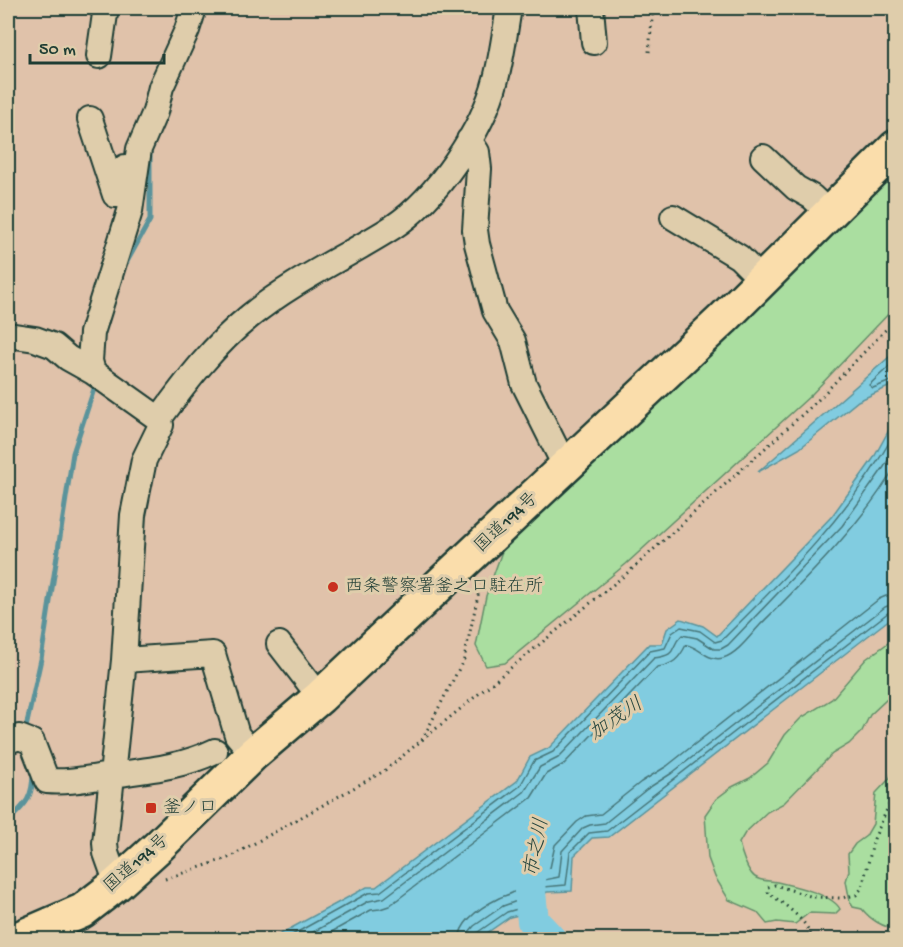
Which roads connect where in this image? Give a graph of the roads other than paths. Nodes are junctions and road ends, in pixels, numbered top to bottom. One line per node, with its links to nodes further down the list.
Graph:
1 (102, 8): 6 (street)
2 (194, 8): 10 (street)
3 (509, 8): 8 (street)
4 (591, 8): 5 (street)
5 (594, 42)
6 (99, 56)
7 (90, 119): 10 (street)
8 (469, 140): 17 (street); 18 (street)
9 (896, 147): 12 (highway, 国道194号)
10 (139, 149): 16 (street)
11 (763, 157): 12 (street)
12 (830, 214): 14 (highway, 国道194号)
13 (673, 217): 14 (street)
14 (763, 281): 18 (highway, 国道194号)
15 (8, 335): 16 (street)
16 (93, 372): 17 (street)
17 (159, 419): 20 (street)
18 (566, 468): 21 (highway, 国道194号)
19 (279, 644): 21 (street)
20 (124, 660): 24 (street); 25 (street)
21 (321, 696): 24 (highway, 国道194号)
22 (8, 741): 25 (street)
23 (216, 751): 25 (street)
24 (253, 754): 26 (highway, 国道194号)
25 (113, 775): 26 (street)
26 (117, 884): 27 (highway, 国道194号)
27 (15, 939)

